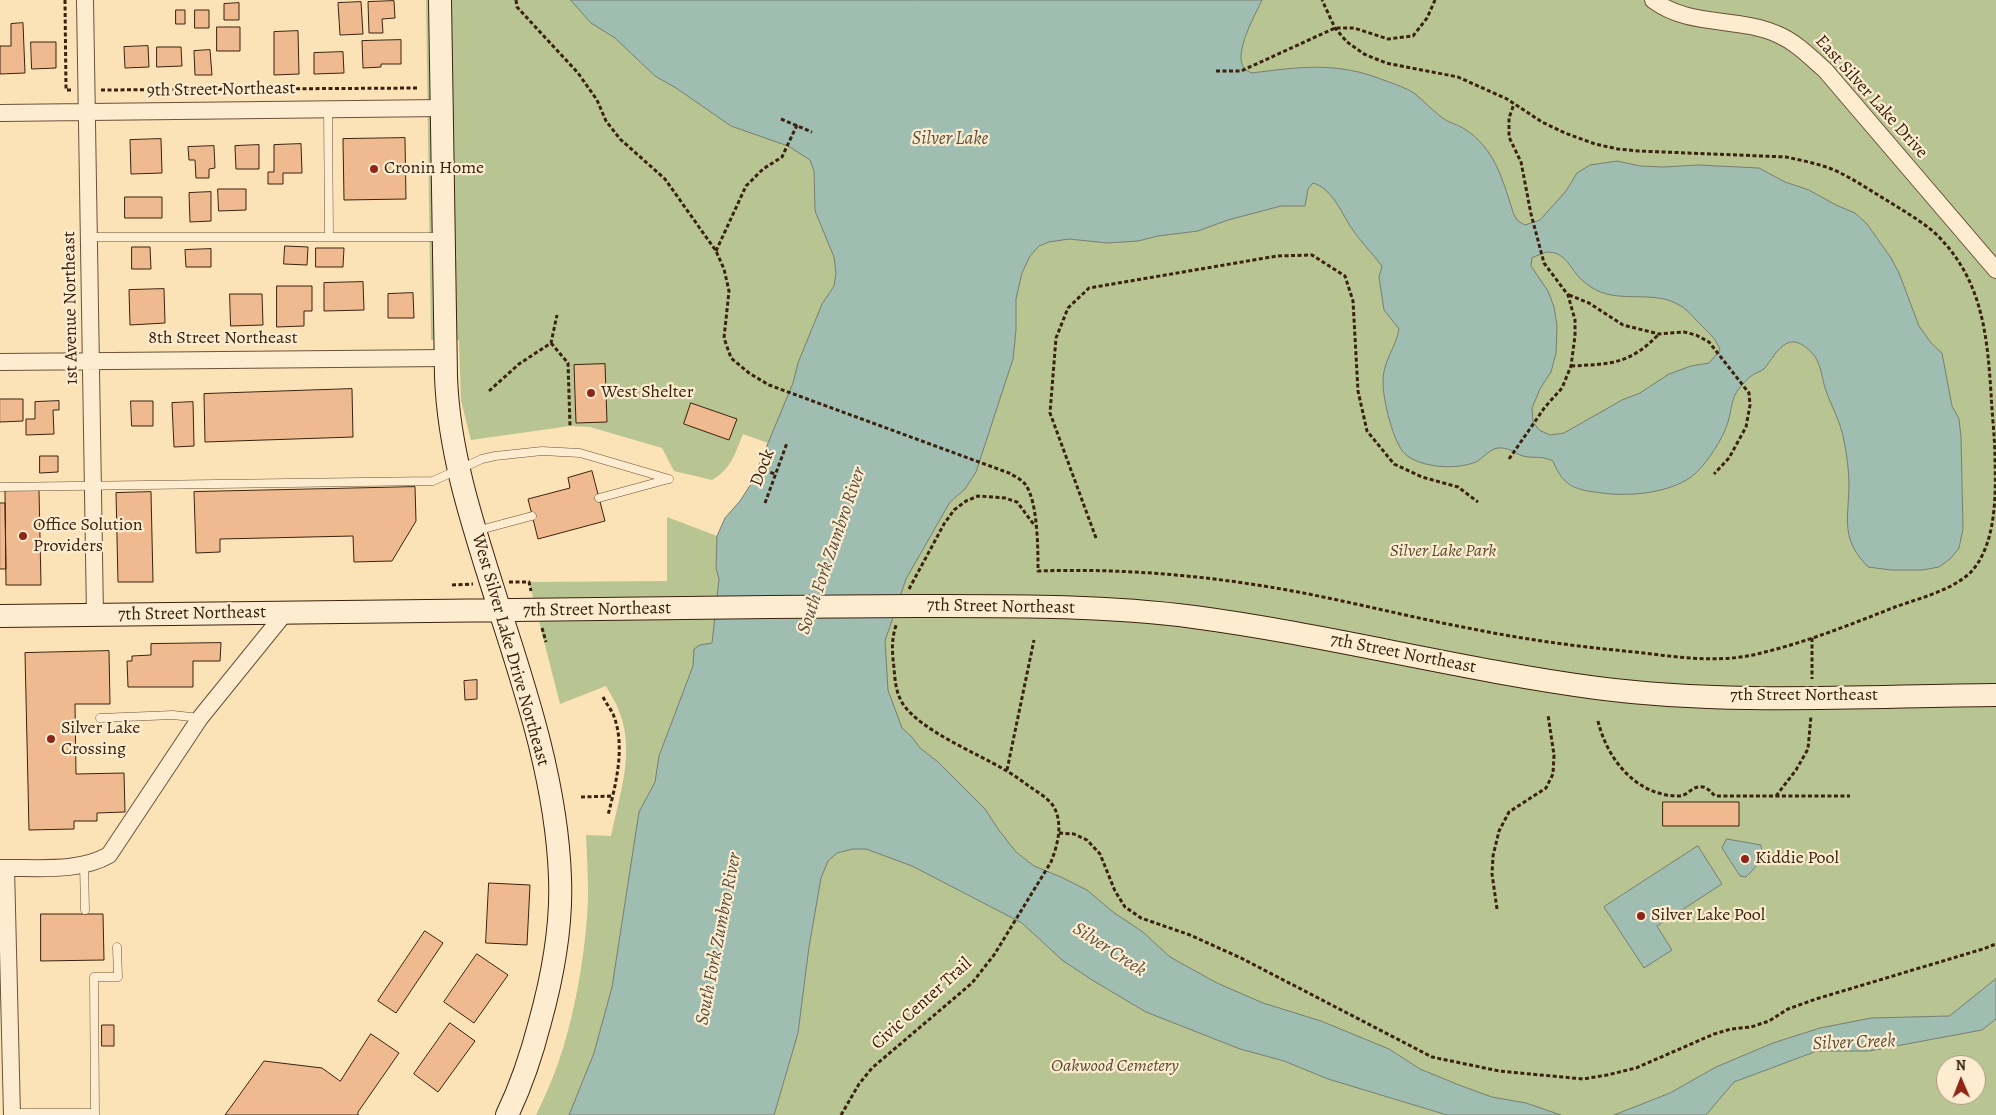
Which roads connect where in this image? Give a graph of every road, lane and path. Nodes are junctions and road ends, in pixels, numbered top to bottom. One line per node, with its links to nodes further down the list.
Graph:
1 (65, 0): 11 (path)
2 (85, 0): 11 (street, 1st Avenue Northeast)
3 (440, 0): 13 (main road, West Silver Lake Drive Northeast)
4 (516, 0): 23 (path)
5 (1322, 0): 8 (path)
6 (1435, 0): 8 (path)
7 (1652, 0): 24 (street, East Silver Lake Drive)
8 (1335, 28): 9 (path); 12 (path)
9 (1216, 71)
10 (418, 88): 11 (path)
11 (87, 90): 15 (street, 1st Avenue Northeast)
12 (1514, 104): 25 (path); 50 (path)
13 (442, 108): 14 (street, 9th Street Northeast); 22 (main road, West Silver Lake Drive Northeast)
14 (328, 109): 15 (street, 9th Street Northeast); 21 (lane)
15 (88, 111): 16 (street, 9th Street Northeast); 20 (street, 1st Avenue Northeast)
16 (0, 113)
17 (781, 119): 18 (path)
18 (797, 126): 19 (path); 23 (path)
19 (812, 132)
20 (90, 237): 21 (lane); 30 (street, 1st Avenue Northeast)
21 (329, 237): 22 (lane)
22 (444, 237): 29 (main road, West Silver Lake Drive Northeast)
23 (716, 251): 48 (path)
24 (1996, 270)
25 (1568, 295): 27 (path); 32 (path)
26 (557, 315): 28 (path)
27 (1659, 334): 32 (path); 40 (path)
28 (551, 343): 33 (path); 34 (path)
29 (446, 358): 30 (street, 8th Street Northeast); 38 (main road, West Silver Lake Drive Northeast)
30 (91, 360): 31 (street, 8th Street Northeast); 41 (street, 1st Avenue Northeast)
31 (0, 362)
32 (1571, 366): 36 (path)
33 (489, 391)
34 (570, 426)
35 (787, 443): 39 (path, Dock)
36 (1509, 459)
37 (758, 468): 39 (path)
38 (458, 469): 41 (lane); 44 (lane); 49 (main road, West Silver Lake Drive Northeast)
39 (775, 474): 46 (path, Dock)
40 (1714, 474)
41 (93, 486): 42 (lane); 54 (street, 1st Avenue Northeast)
42 (0, 487)
43 (990, 496): 48 (path)
44 (599, 498)
45 (1478, 502): 51 (path)
46 (765, 503)
47 (532, 516): 49 (lane)
48 (1036, 527): 56 (path)
49 (475, 532): 52 (main road, West Silver Lake Drive Northeast)
50 (1994, 536): 56 (path)
51 (1096, 538)
52 (500, 611): 53 (main road, 7th Street Northeast); 59 (main road, 7th Street Northeast, bridge); 83 (main road, West Silver Lake Drive Northeast)
53 (285, 613): 54 (main road, 7th Street Northeast); 63 (street)
54 (95, 615): 55 (main road, 7th Street Northeast)
55 (0, 616)
56 (1812, 638): 58 (path)
57 (1034, 640): 67 (path)
58 (1812, 661)
59 (1996, 695)
60 (602, 698): 68 (path)
61 (1548, 714): 76 (path)
62 (100, 718): 63 (lane)
63 (200, 718): 74 (street)
64 (1598, 720): 69 (path)
65 (930, 728): 67 (path)
66 (1810, 731): 69 (path)
67 (1007, 770): 73 (path)
68 (613, 796): 71 (path); 72 (path)
69 (1776, 796): 70 (path)
70 (1850, 796)
71 (581, 797)
72 (608, 815)
73 (1059, 834): 78 (path); 84 (path, Civic Center Trail)
74 (84, 864): 75 (street); 77 (lane)
75 (3, 868): 80 (street)
76 (1497, 909)
77 (85, 910)
78 (1996, 944)
79 (117, 948): 82 (lane)
80 (5, 1081): 81 (street)
81 (12, 1114): 82 (lane)
82 (95, 1114)
83 (507, 1115)
84 (841, 1115)

